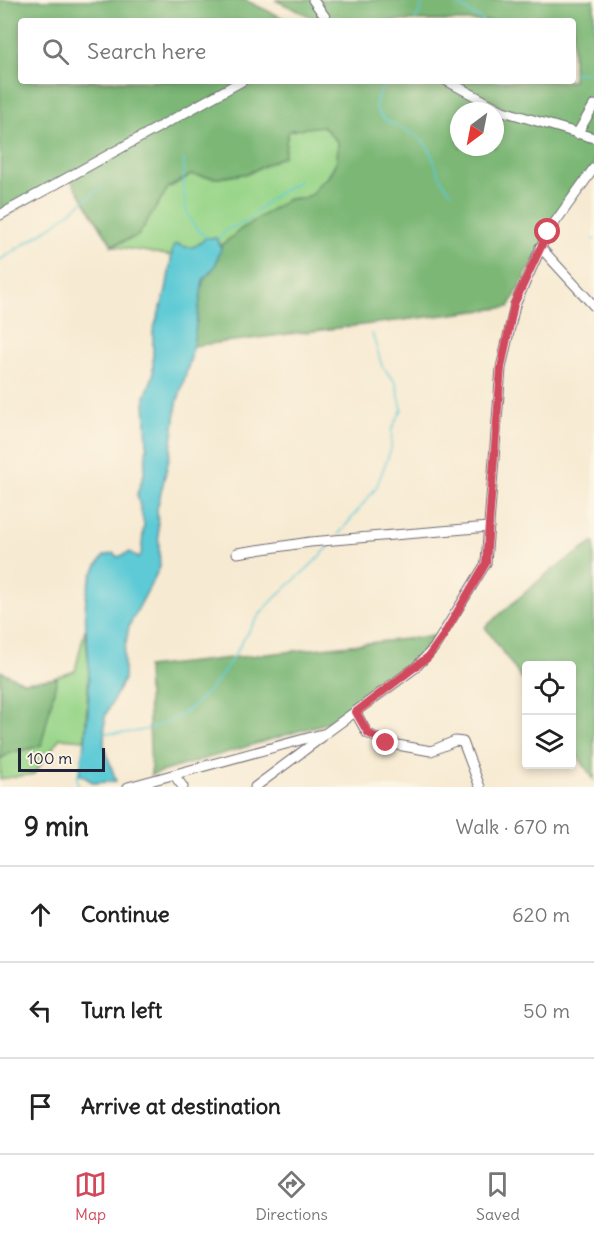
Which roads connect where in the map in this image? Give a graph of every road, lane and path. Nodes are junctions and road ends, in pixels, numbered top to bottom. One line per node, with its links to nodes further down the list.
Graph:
1 (313, 0): 2 (street)
2 (326, 18)
3 (237, 84): 9 (street)
4 (453, 84): 6 (street)
5 (594, 105): 6 (street)
6 (577, 134): 7 (street)
7 (594, 138)
8 (594, 168): 10 (street)
9 (0, 215)
10 (540, 247): 11 (street); 12 (street)
11 (594, 306)
12 (489, 527): 13 (street); 14 (street)
13 (237, 553)
14 (356, 712): 15 (street); 20 (street)
15 (326, 734): 16 (street); 19 (street)
16 (175, 776): 17 (street); 18 (street)
17 (128, 787)
18 (183, 787)
19 (255, 787)
20 (480, 787)

